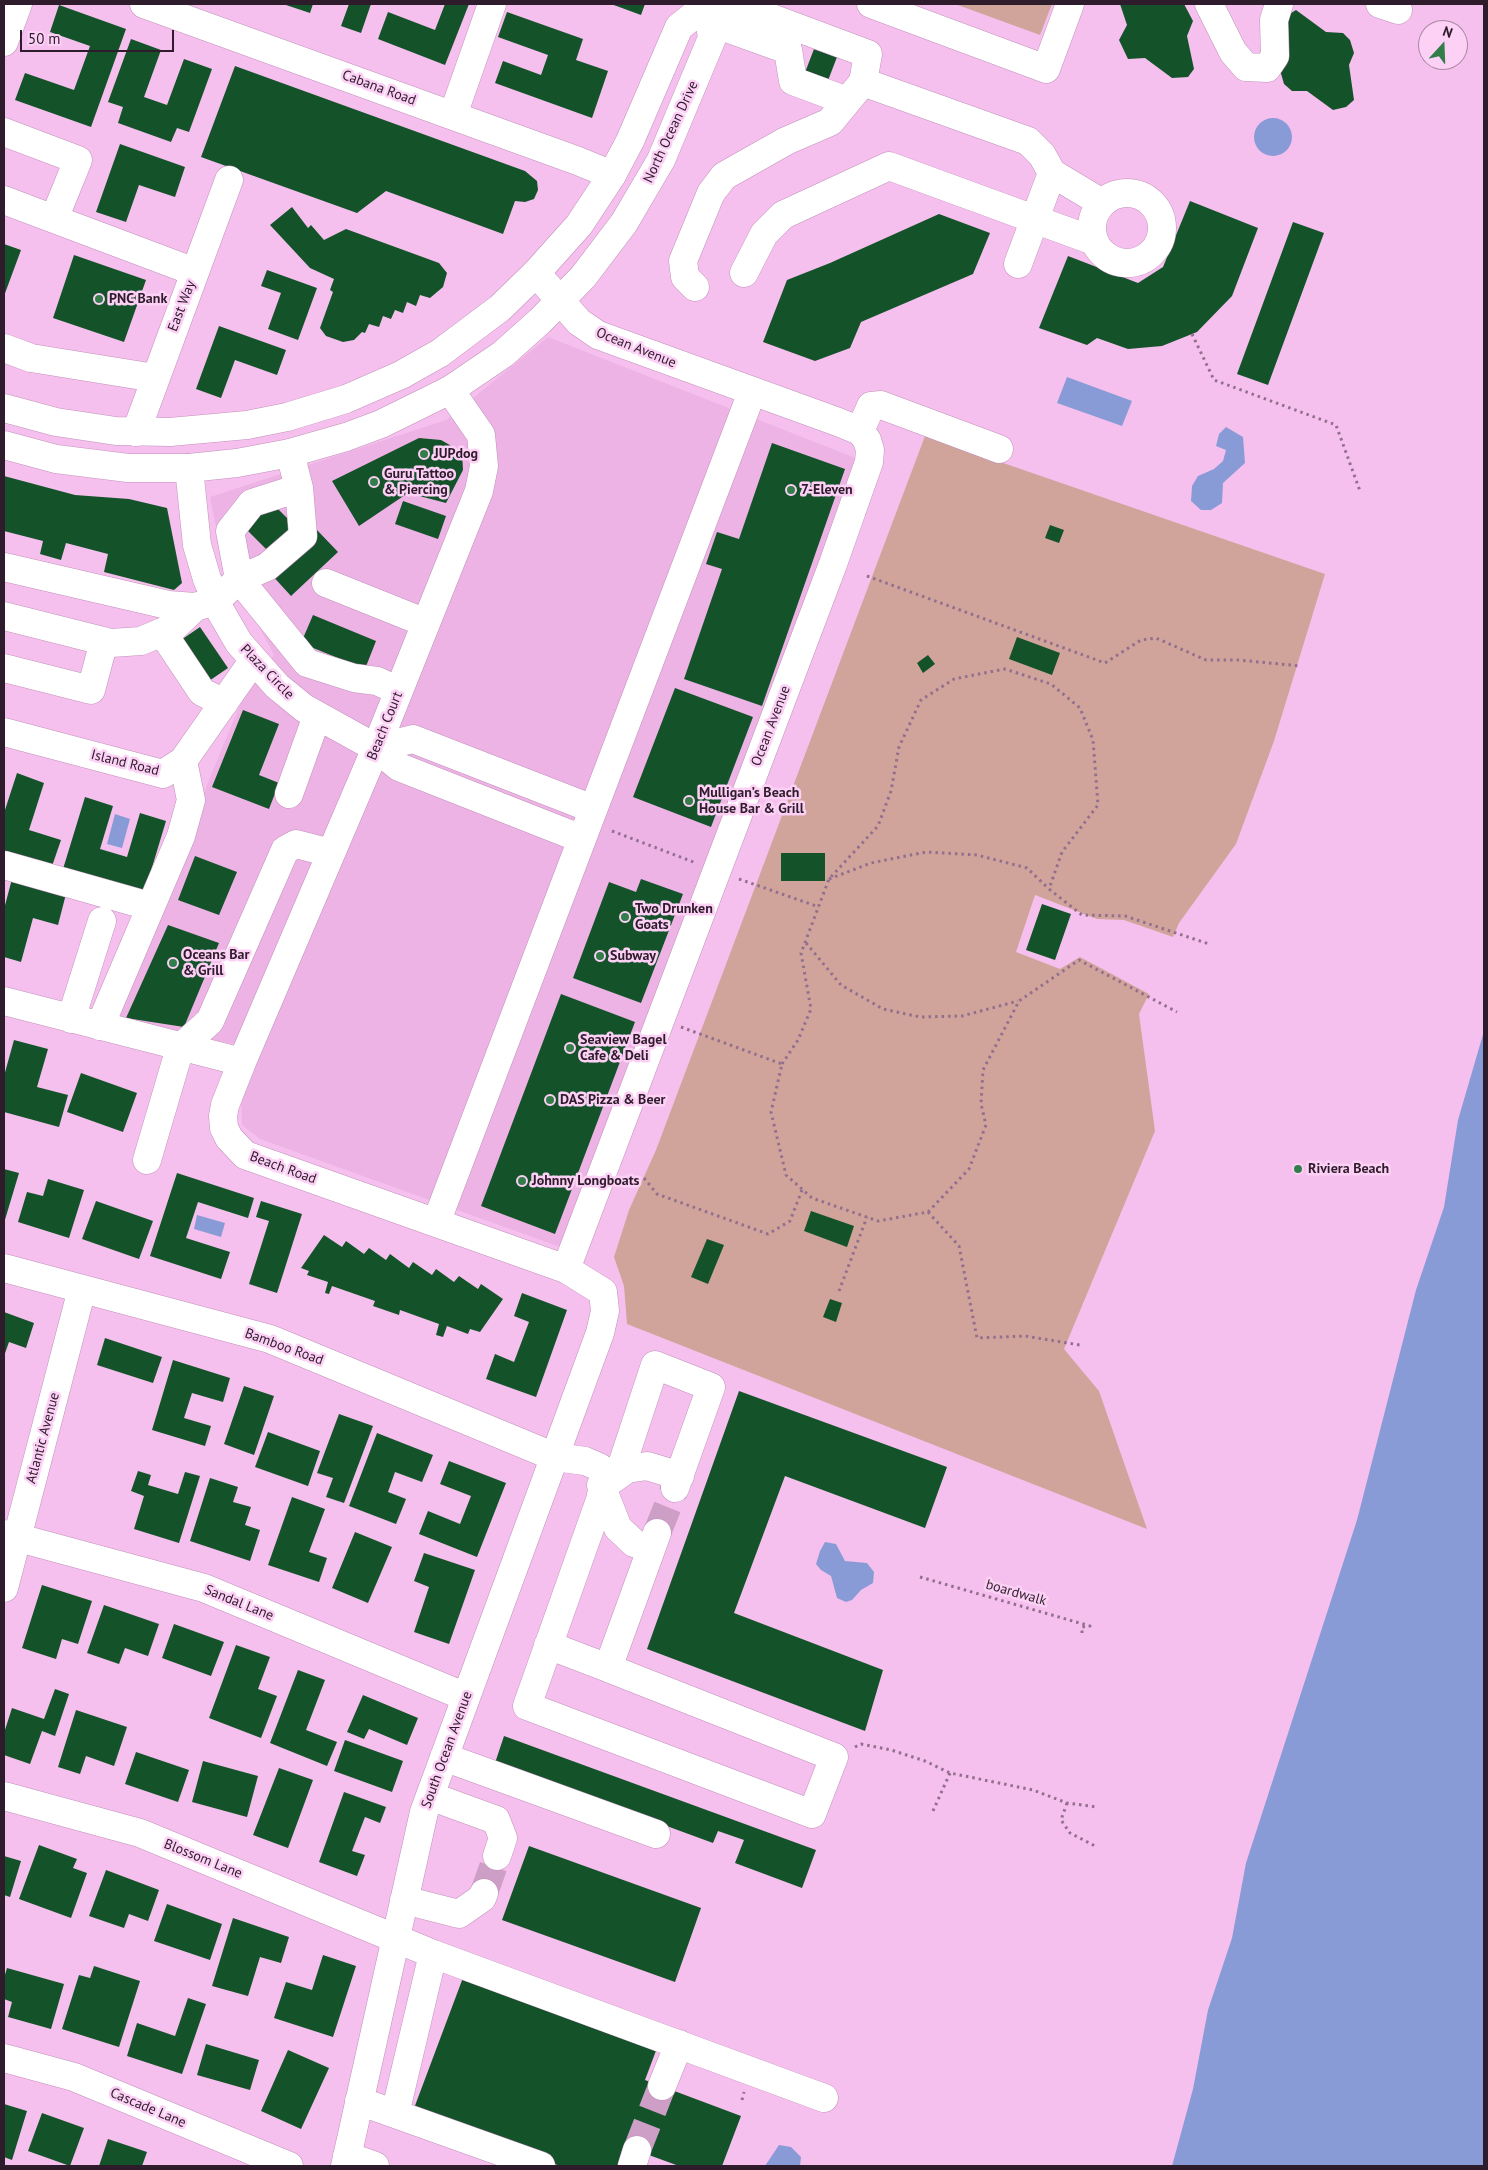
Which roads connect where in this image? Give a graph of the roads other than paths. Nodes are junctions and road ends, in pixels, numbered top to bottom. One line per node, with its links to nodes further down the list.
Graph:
1 (18, 4): 10 (street)
2 (144, 4): 12 (street, Cabana Road)
3 (492, 4): 12 (street)
4 (734, 4): 11 (street)
5 (872, 4): 6 (street)
6 (1070, 4)
7 (1209, 4): 8 (street)
8 (1279, 4)
9 (708, 10): 11 (street); 15 (street); 27 (street, North Ocean Drive)
10 (4, 42)
11 (855, 92): 14 (street); 26 (street)
12 (453, 115): 15 (street, Cabana Road)
13 (4, 132): 19 (street)
14 (1052, 173): 18 (street); 20 (street)
15 (612, 175): 24 (street)
16 (229, 180): 23 (street, East Way)
17 (4, 200): 19 (street)
18 (1102, 203): 21 (street); 21 (street)
19 (54, 219): 23 (street)
20 (1035, 219): 21 (street); 22 (street); 25 (street)
21 (1094, 241)
22 (1018, 264)
23 (195, 272): 29 (street, East Way)
24 (536, 273): 27 (street, Ocean Avenue); 33 (street)
25 (744, 273)
26 (695, 287)
27 (561, 301): 30 (street, North Ocean Drive); 31 (street, Ocean Avenue)
28 (4, 348): 29 (street)
29 (155, 378): 35 (street, East Way)
30 (450, 390): 38 (street, North Ocean Drive); 47 (street, Beach Court)
31 (752, 392): 34 (street, Ocean Avenue); 60 (street)
32 (4, 408): 35 (street)
33 (247, 425): 35 (street); 40 (street)
34 (860, 431): 37 (street); 74 (street, Ocean Avenue)
35 (136, 432): 39 (street, East Way)
36 (4, 445): 39 (street, North Ocean Drive)
37 (998, 449)
38 (290, 453): 40 (street, North Ocean Drive); 41 (street)
39 (93, 465): 40 (street, North Ocean Drive)
40 (189, 468): 45 (street, Plaza Circle)
41 (299, 488): 43 (street); 43 (street)
42 (4, 567): 45 (street)
43 (239, 579): 45 (street); 50 (street)
44 (326, 583): 47 (street)
45 (205, 604): 48 (street); 52 (street, Plaza Circle)
46 (4, 616): 49 (street)
47 (426, 623): 53 (street, Beach Court)
48 (162, 632): 49 (street); 54 (street)
49 (104, 641): 51 (street)
50 (298, 652): 52 (street, Island Road); 53 (street)
51 (4, 668)
52 (261, 670): 54 (street, Island Road); 55 (street, Plaza Circle)
53 (399, 690): 57 (street, Beach Court)
54 (224, 703): 58 (street, Island Road)
55 (317, 716): 57 (street, Plaza Circle); 59 (street)
56 (4, 732): 58 (street, Island Road)
57 (376, 748): 60 (street); 61 (street, Plaza Circle); 62 (street, Beach Court)
58 (183, 761): 64 (street)
59 (289, 794)
60 (593, 809): 61 (street)
61 (582, 839): 72 (street)
62 (331, 853): 69 (street); 70 (street, Beach Court)
63 (4, 865): 64 (street)
64 (149, 906): 68 (street)
65 (102, 921): 67 (street)
66 (4, 1001): 67 (street)
67 (71, 1019): 68 (street)
68 (100, 1026): 69 (street)
69 (180, 1048): 70 (street); 71 (street)
70 (242, 1062): 72 (street, Beach Road)
71 (148, 1160)
72 (436, 1223): 74 (street, Beach Road)
73 (4, 1268): 75 (street, Bamboo Road)
74 (566, 1269): 76 (street, South Ocean Avenue)
75 (82, 1289): 76 (street, Bamboo Road); 78 (street, Atlantic Avenue)
76 (554, 1457): 77 (street, Bamboo Road); 82 (street, South Ocean Avenue)
77 (612, 1479): 77 (street); 80 (street); 81 (street)
78 (10, 1536): 79 (street, Atlantic Avenue); 82 (street, Sandal Lane)
79 (4, 1588)
80 (548, 1645): 81 (street); 81 (street)
81 (608, 1668)
82 (466, 1697): 83 (street, South Ocean Avenue)
83 (444, 1758): 85 (street, South Ocean Avenue); 86 (street)
84 (4, 1796): 90 (street, Blossom Lane)
85 (430, 1796): 87 (street); 89 (street, South Ocean Avenue)
86 (656, 1834)
87 (497, 1856)
88 (484, 1893): 89 (street)
89 (404, 1900): 90 (street, South Ocean Avenue)
90 (396, 1939): 91 (street, Blossom Lane); 96 (street, South Ocean Avenue)
91 (433, 1954): 92 (street, Blossom Lane); 97 (street)
92 (678, 2044): 94 (street); 95 (street, Blossom Lane)
93 (4, 2058): 99 (street, Cascade Lane)
94 (662, 2086)
95 (824, 2098)
96 (359, 2101): 97 (street); 98 (street, South Ocean Avenue)
97 (395, 2114): 101 (street)
98 (346, 2161): 100 (street)
99 (289, 2166)
100 (375, 2166)
101 (541, 2166)

